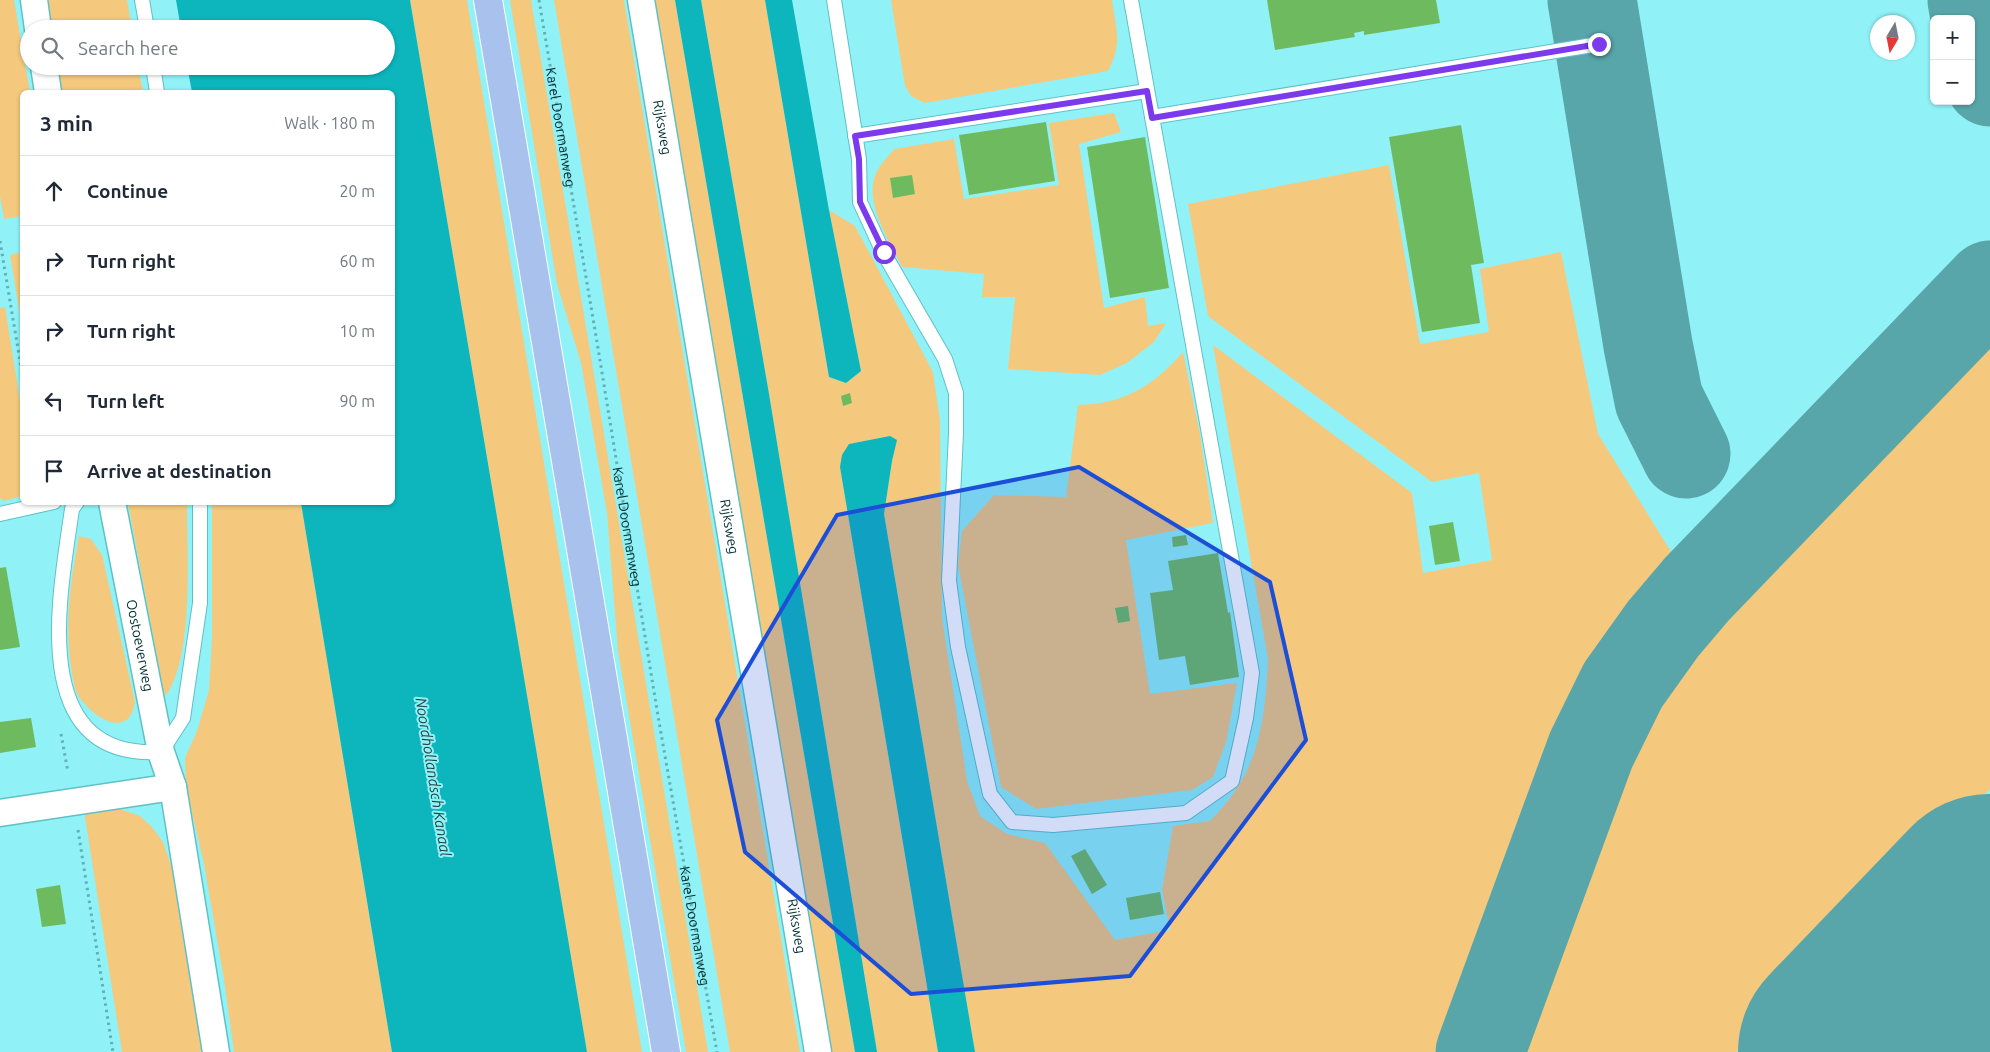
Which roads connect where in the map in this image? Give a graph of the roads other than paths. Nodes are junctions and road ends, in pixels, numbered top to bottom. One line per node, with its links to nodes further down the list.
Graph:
1 (34, 0): 7 (street)
2 (142, 0): 8 (lane)
3 (488, 0): 26 (main road)
4 (641, 0): 27 (street, Rijksweg)
5 (834, 0): 16 (lane)
6 (1131, 0): 14 (lane)
7 (37, 20)
8 (145, 20)
9 (1599, 44): 15 (lane)
10 (45, 75): 12 (street)
11 (155, 75): 13 (lane)
12 (48, 90)
13 (158, 90)
14 (1147, 91): 15 (lane); 16 (lane)
15 (1152, 118): 16 (lane)
16 (855, 136)
17 (40, 505): 21 (lane)
18 (75, 505): 22 (lane)
19 (113, 505): 22 (street, Oostoeverweg)
20 (200, 505): 22 (lane)
21 (0, 514)
22 (161, 752): 23 (street, Oostoeverweg)
23 (173, 787): 24 (street); 25 (street, Oostoeverweg)
24 (0, 813)
25 (216, 1052)
26 (666, 1052)
27 (818, 1052)

